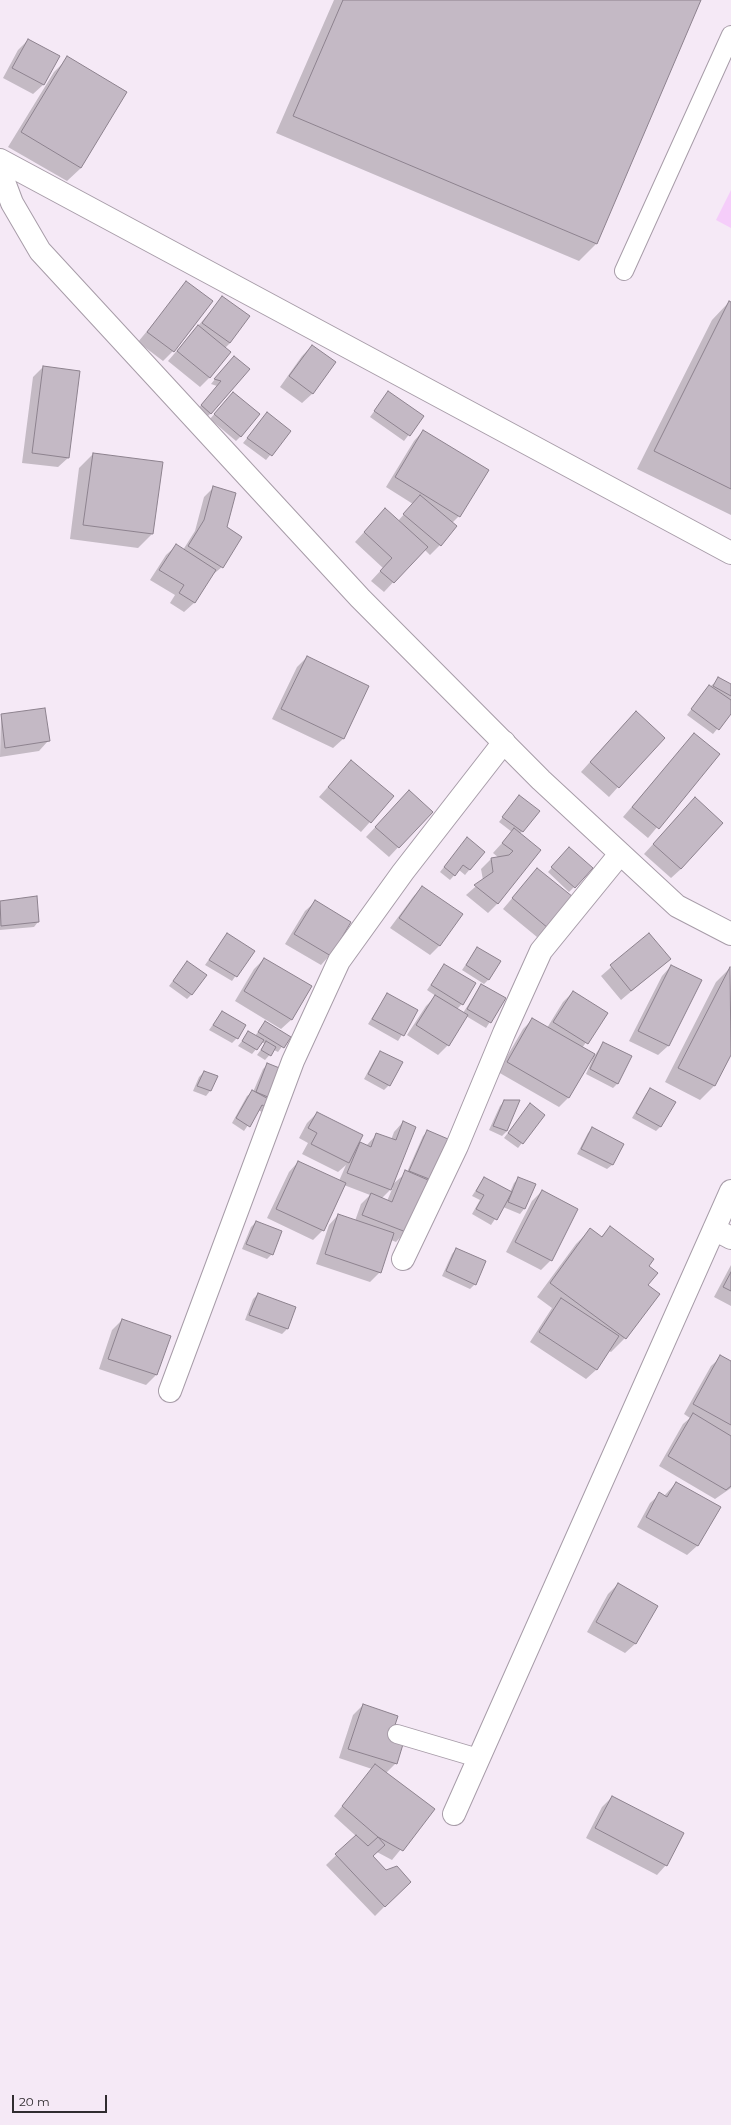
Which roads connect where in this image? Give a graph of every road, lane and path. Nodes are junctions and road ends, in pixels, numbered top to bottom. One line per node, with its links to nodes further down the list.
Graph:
1 (731, 35): 4 (lane)
2 (0, 160): 5 (street)
3 (0, 171): 6 (street)
4 (624, 271)
5 (731, 553)
6 (504, 742): 7 (street); 12 (street)
7 (620, 854): 8 (street); 11 (street)
8 (731, 934)
9 (731, 1190): 10 (street)
10 (722, 1234): 14 (street)
11 (403, 1259)
12 (170, 1391)
13 (397, 1734): 14 (lane)
14 (478, 1758): 15 (street)
15 (454, 1814)

